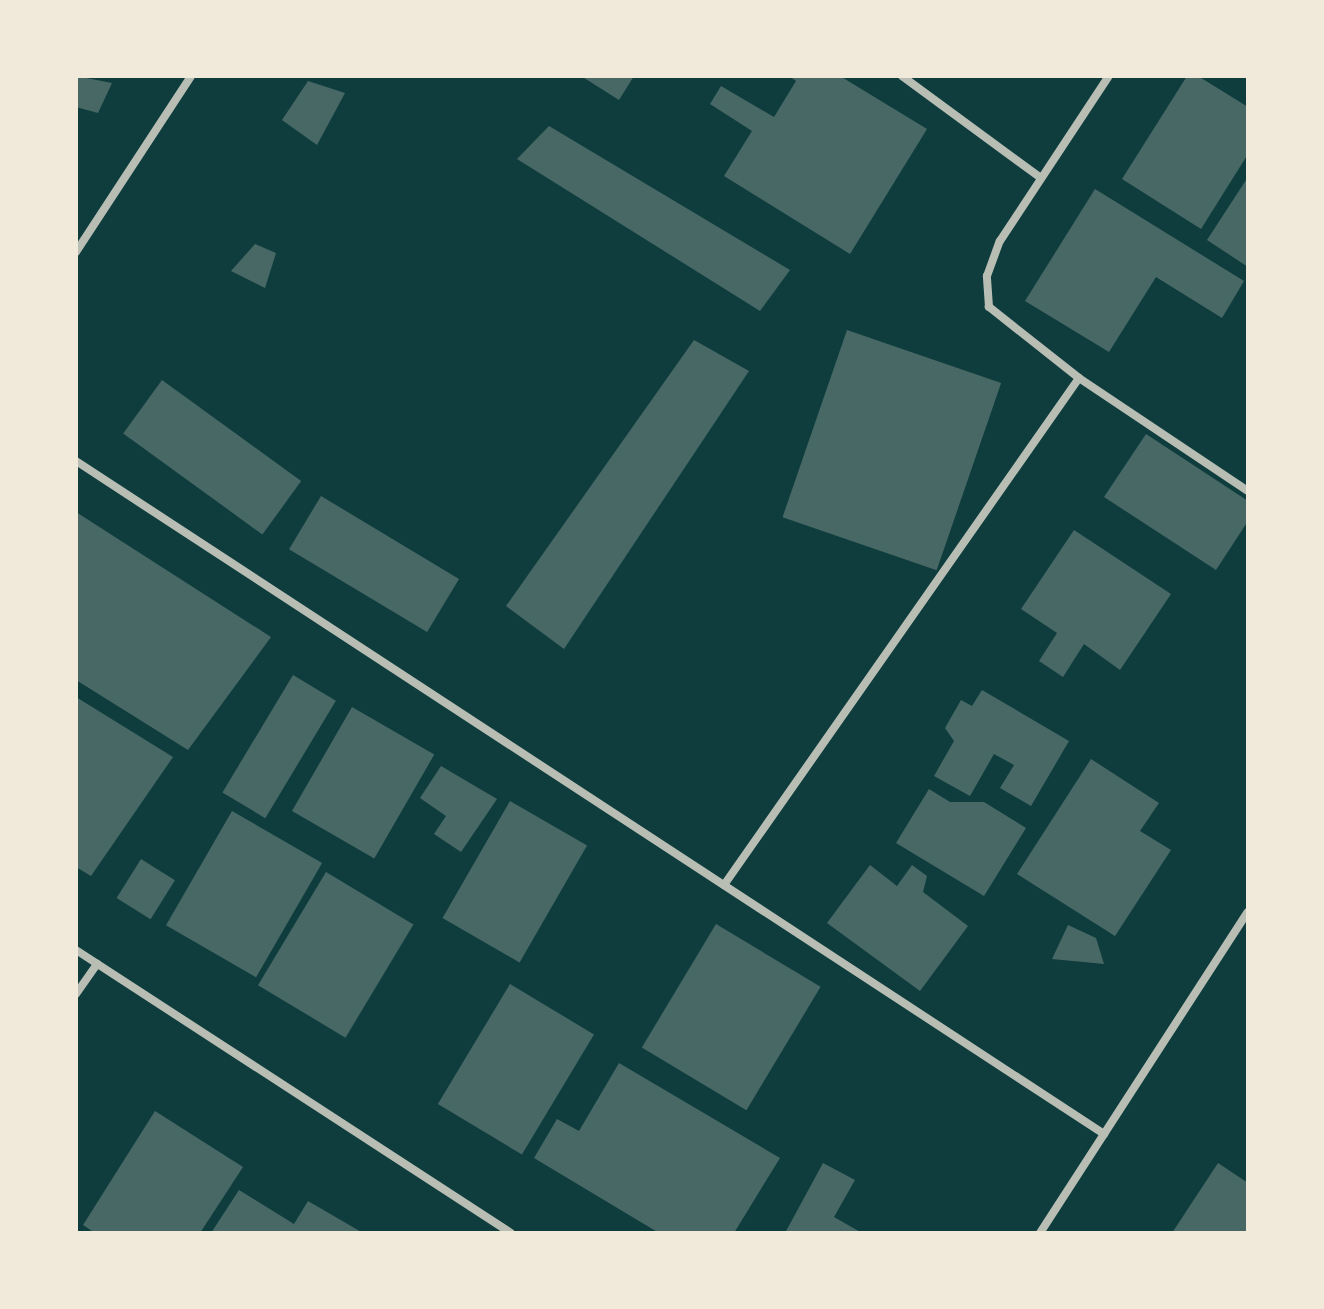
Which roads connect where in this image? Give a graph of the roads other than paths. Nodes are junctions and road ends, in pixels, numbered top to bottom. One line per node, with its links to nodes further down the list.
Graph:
1 (191, 76): 5 (street)
2 (902, 76): 4 (street)
3 (1109, 76): 4 (street)
4 (1041, 178): 6 (street)
5 (76, 252)
6 (1079, 378): 8 (street); 9 (street)
7 (76, 461): 9 (street)
8 (1248, 491)
9 (724, 885): 14 (street)
10 (1248, 912): 14 (street)
11 (76, 950): 12 (street)
12 (97, 964): 13 (street); 15 (street)
13 (76, 994)
14 (1104, 1134): 16 (street)
15 (511, 1233)
16 (1040, 1233)

